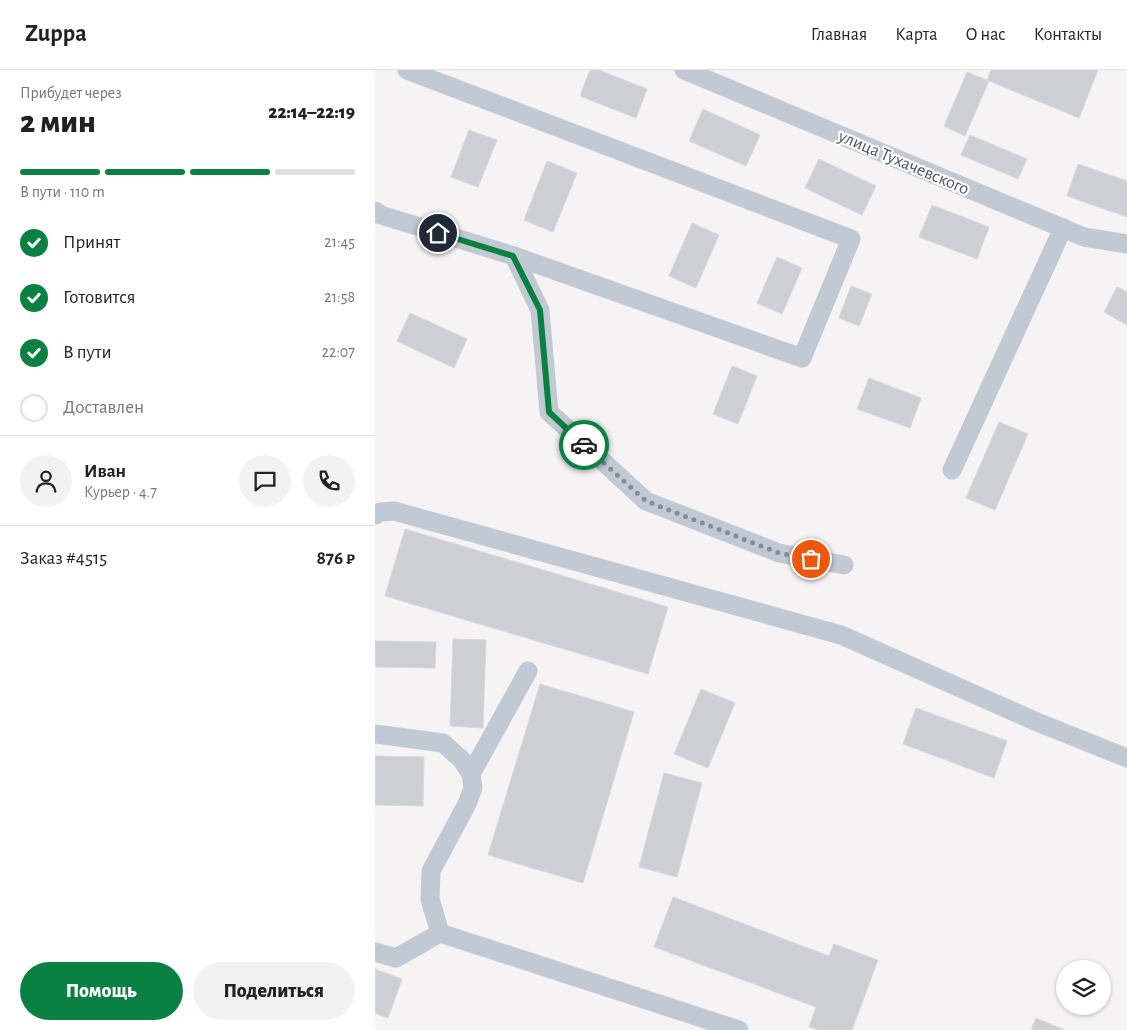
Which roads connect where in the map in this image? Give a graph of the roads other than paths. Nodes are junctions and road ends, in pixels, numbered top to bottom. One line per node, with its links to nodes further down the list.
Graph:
1 (407, 70): 6 (street)
2 (684, 70): 4 (street, улица Тухачевского)
3 (375, 211): 6 (street)
4 (1063, 228): 5 (street, улица Тухачевского); 7 (street)
5 (1127, 244)
6 (513, 256): 9 (street)
7 (952, 470)
8 (375, 515): 12 (street)
9 (844, 565)
10 (528, 671): 13 (street)
11 (375, 734): 13 (street)
12 (1127, 758)
13 (471, 774): 14 (street)
14 (440, 933): 15 (street); 16 (street)
15 (375, 952)
16 (739, 1030)

